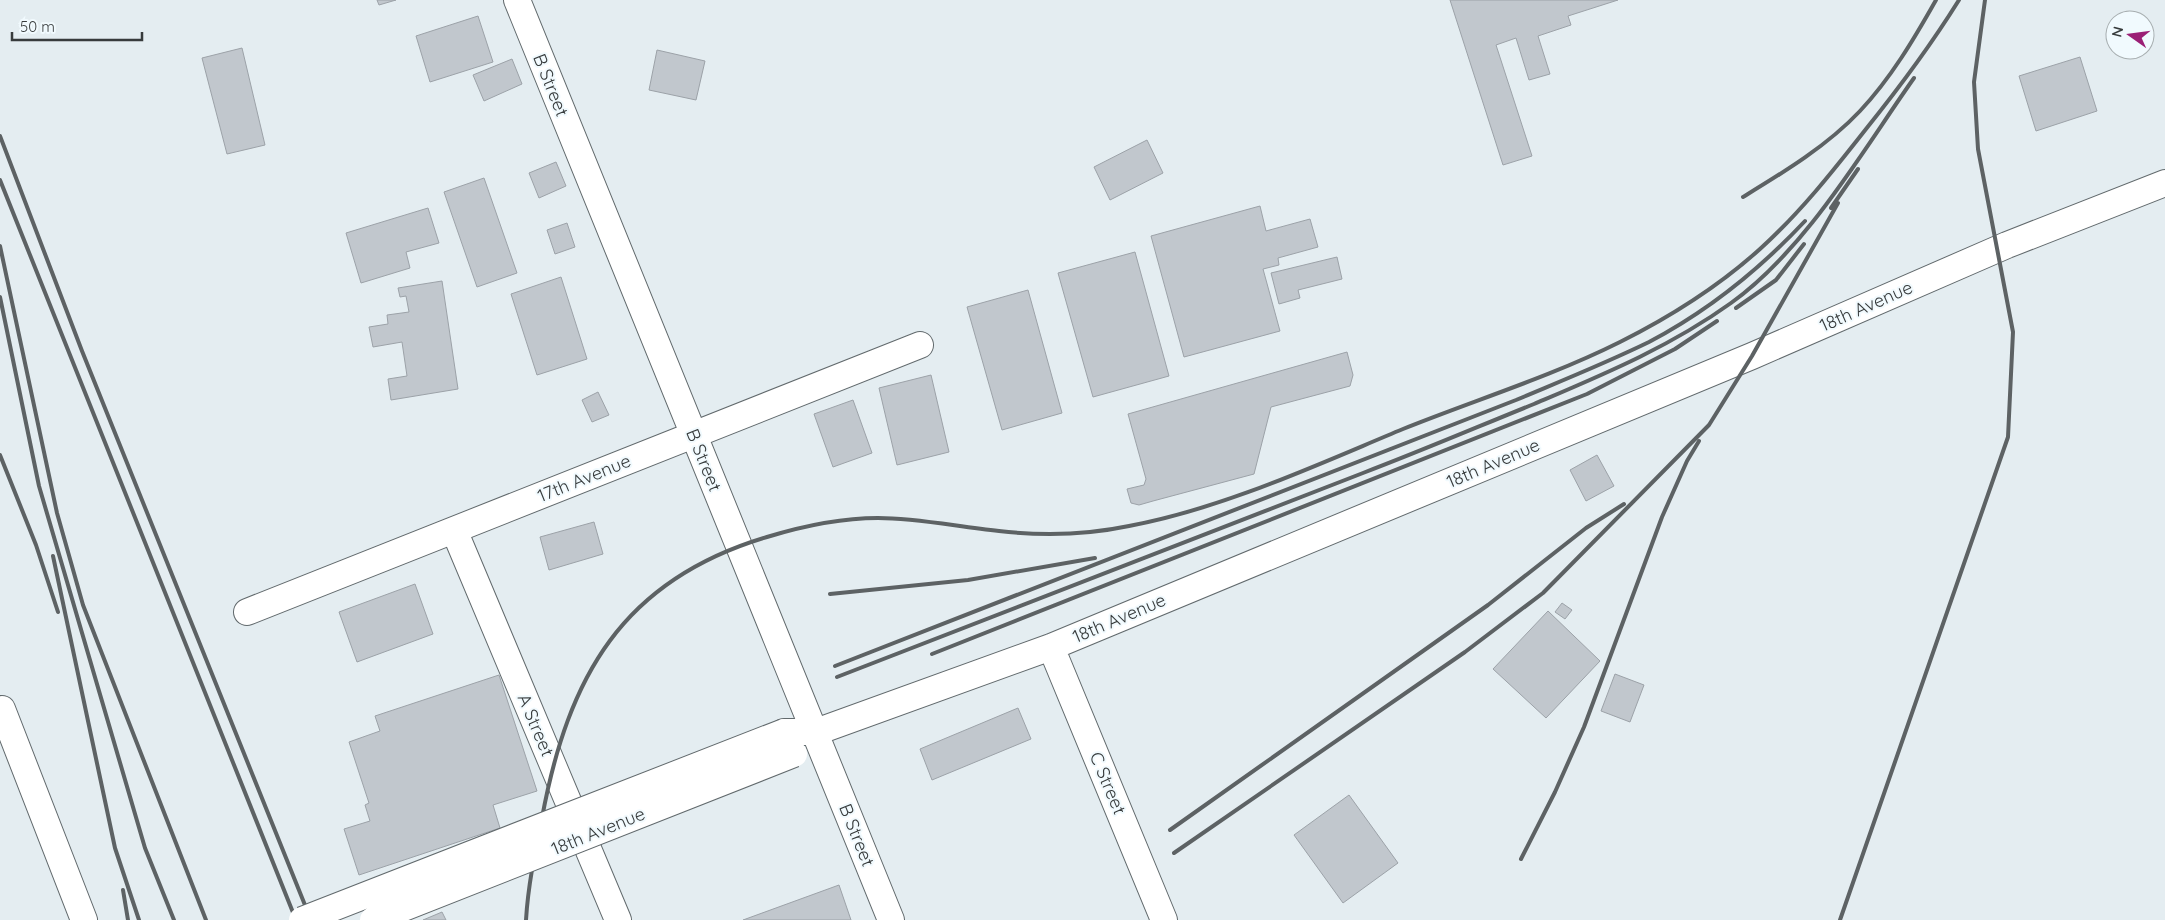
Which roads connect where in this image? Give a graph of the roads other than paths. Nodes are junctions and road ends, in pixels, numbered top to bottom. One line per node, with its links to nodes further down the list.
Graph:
1 (517, 0): 4 (street, B Street)
2 (2165, 183): 7 (street, 18th Avenue)
3 (920, 345): 4 (street, 17th Avenue)
4 (694, 434): 5 (street, 17th Avenue); 9 (street, B Street)
5 (454, 530): 6 (street, 17th Avenue); 14 (street, A Street)
6 (247, 612)
7 (1051, 647): 9 (street, 18th Avenue); 16 (street, C Street)
8 (8, 707): 11 (street)
9 (816, 732): 10 (street, 18th Avenue); 15 (street, B Street)
10 (789, 743): 12 (street, bridge); 13 (street, 18th Avenue, bridge)
11 (84, 920)
12 (302, 920)
13 (373, 920)
14 (618, 920)
15 (891, 920)
16 (1164, 920)

